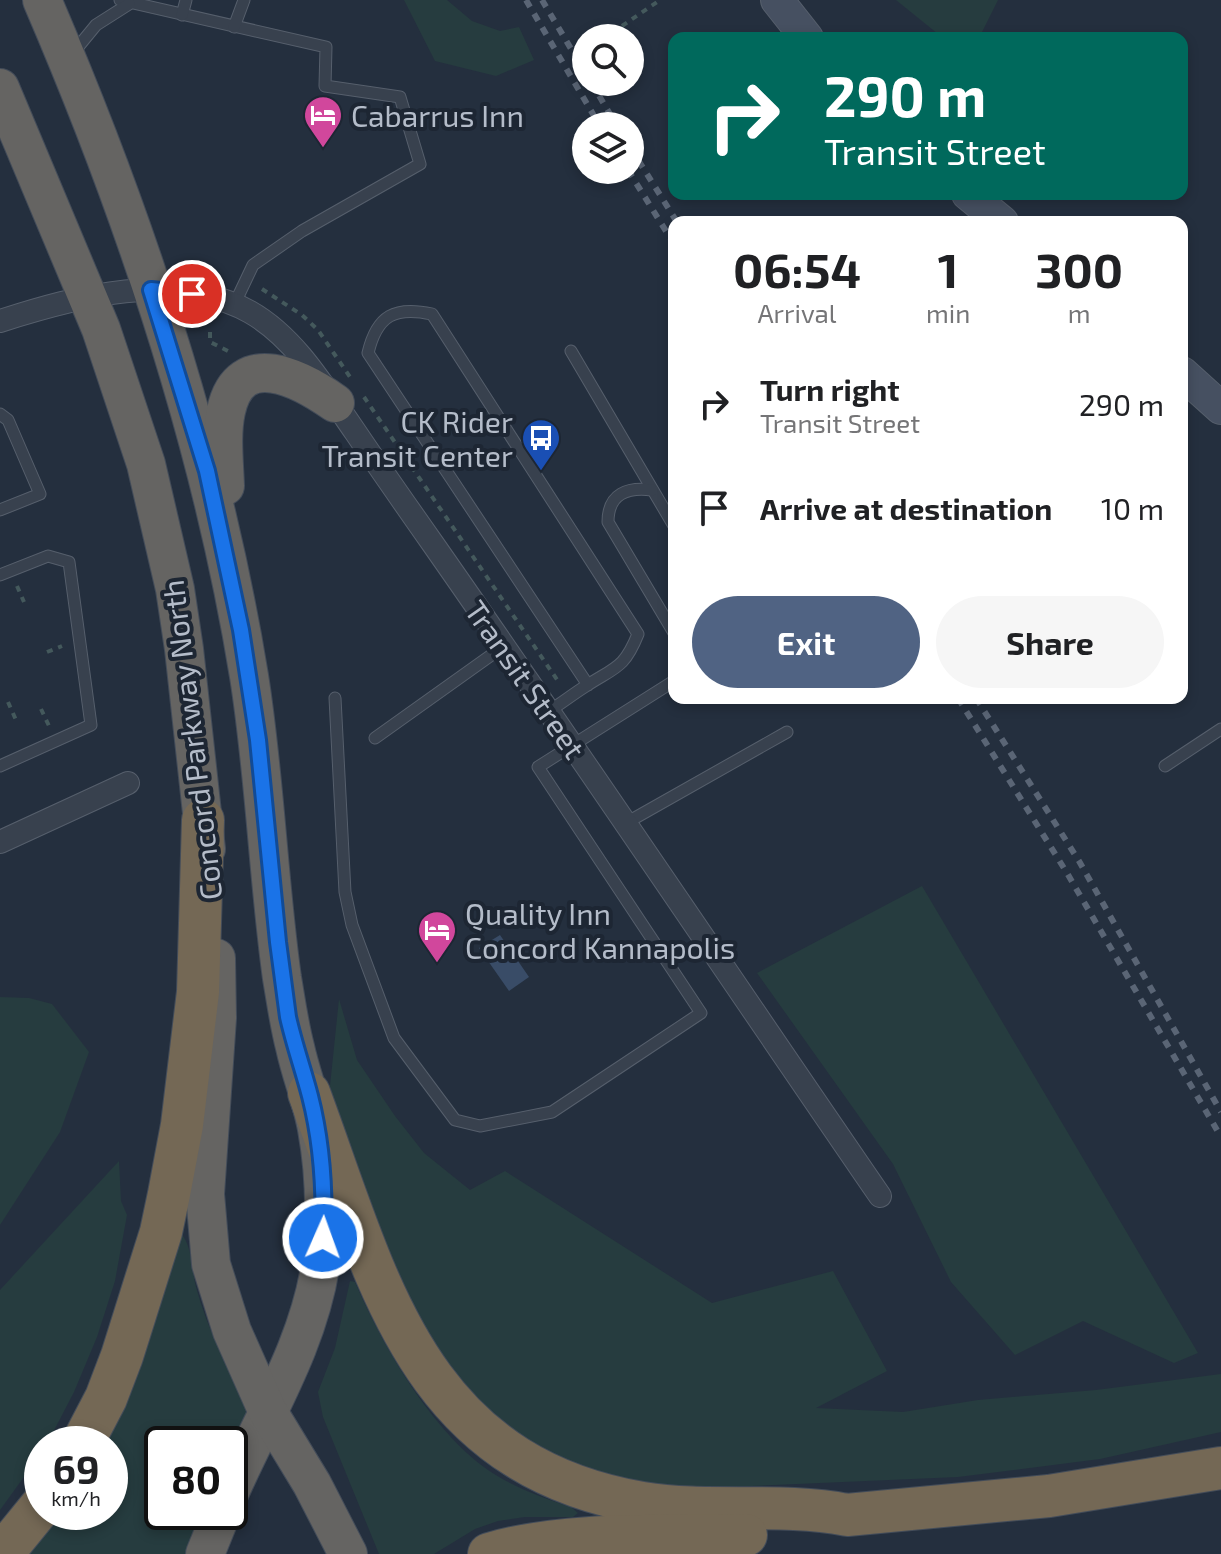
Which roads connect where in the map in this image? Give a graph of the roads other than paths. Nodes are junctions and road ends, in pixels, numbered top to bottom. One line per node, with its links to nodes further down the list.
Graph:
1 (42, 0): 9 (highway, Concord Parkway North)
2 (186, 0): 6 (lane)
3 (244, 0): 7 (lane)
4 (777, 0): 8 (main road)
5 (124, 2): 6 (lane); 9 (lane)
6 (182, 15): 7 (lane)
7 (234, 27): 15 (lane)
8 (802, 32)
9 (67, 58): 13 (highway, Concord Parkway North)
10 (0, 88): 14 (highway, Concord Parkway North)
11 (975, 200): 12 (main road)
12 (995, 216)
13 (151, 290): 14 (street, Transit Street); 15 (street, Transit Street); 25 (highway, Concord Parkway North)
14 (88, 296): 16 (street, Transit Street); 40 (highway, Concord Parkway North)
15 (234, 305): 19 (street, Transit Street)
16 (0, 321)
17 (571, 351): 22 (lane)
18 (1188, 378): 20 (main road)
19 (349, 391): 25 (highway); 28 (street, Transit Street)
20 (1221, 408)
21 (0, 414): 23 (lane)
22 (652, 490): 24 (lane); 27 (lane)
23 (0, 510)
24 (668, 516)
25 (226, 560): 43 (highway, Concord Parkway North)
26 (0, 575): 37 (lane)
27 (668, 623)
28 (504, 646): 32 (street, Transit Street); 35 (lane)
29 (588, 685): 29 (lane); 32 (lane)
30 (668, 685): 36 (lane)
31 (335, 698): 36 (lane)
32 (549, 711): 36 (street, Transit Street)
33 (1221, 729): 38 (lane)
34 (787, 732): 41 (lane)
35 (375, 738)
36 (571, 744): 41 (street, Transit Street)
37 (0, 766)
38 (1165, 766)
39 (128, 783): 42 (street)
40 (203, 820): 45 (highway, Concord Parkway North); 46 (highway)
41 (626, 823): 44 (street, Transit Street)
42 (0, 842)
43 (309, 1093): 45 (highway, Concord Parkway North); 49 (highway)
44 (880, 1196)
45 (267, 1410): 47 (highway, Concord Parkway North); 54 (highway, Concord Parkway North)
46 (91, 1426)
47 (248, 1452)
48 (1221, 1468): 49 (highway)
49 (847, 1515): 55 (highway)
50 (24, 1527): 52 (highway)
51 (215, 1530): 53 (highway)
52 (2, 1554)
53 (205, 1554)
54 (348, 1554)
55 (489, 1554)

